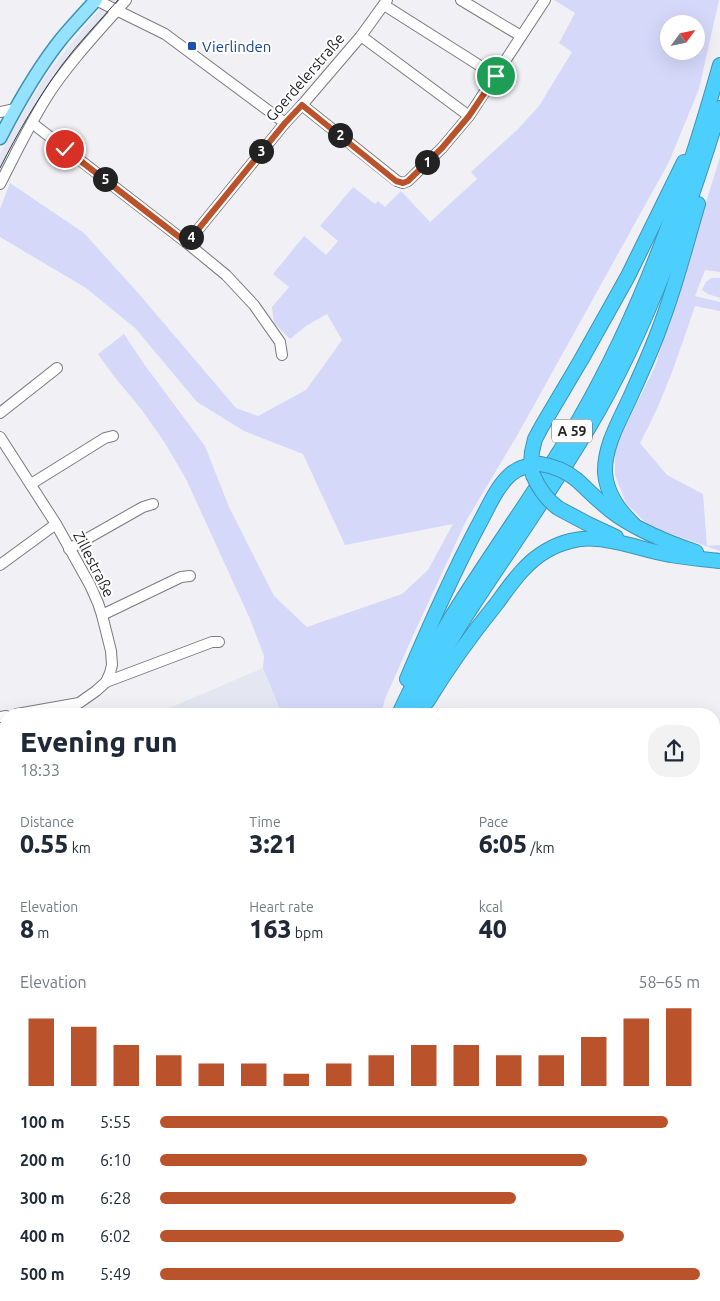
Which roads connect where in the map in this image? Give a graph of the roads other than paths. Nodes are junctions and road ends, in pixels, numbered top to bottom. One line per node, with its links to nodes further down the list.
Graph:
1 (96, 0): 6 (street); 12 (main road)
2 (126, 0): 6 (street)
3 (461, 0): 8 (street)
4 (545, 0): 8 (street)
5 (385, 2): 7 (street, Goerdelerstraße); 10 (street)
6 (118, 10): 16 (street); 17 (street)
7 (361, 36): 11 (street, Goerdelerstraße); 15 (street)
8 (521, 36): 10 (street)
9 (720, 65): 18 (highway, A 59)
10 (496, 76): 15 (street)
11 (302, 105): 15 (street); 17 (street, Goerdelerstraße)
12 (15, 108): 14 (street); 19 (main road)
13 (720, 108): 20 (highway, A 59)
14 (0, 112)
15 (469, 116)
16 (32, 123): 21 (street); 22 (street)
17 (285, 123): 22 (street, Goerdelerstraße)
18 (702, 128): 28 (highway); 45 (highway, A 59)
19 (0, 138)
20 (709, 144): 32 (highway); 46 (highway, A 59)
21 (0, 184)
22 (187, 243): 23 (street)
23 (282, 355)
24 (57, 368): 25 (street)
25 (0, 414)
26 (113, 436): 29 (street)
27 (0, 437): 29 (street, Zillestraße)
28 (535, 468): 32 (highway, bridge); 33 (highway, bridge); 44 (highway)
29 (31, 484): 31 (street, Zillestraße)
30 (153, 504): 34 (street)
31 (56, 524): 34 (street, Zillestraße); 36 (street)
32 (634, 525): 35 (highway)
33 (635, 546): 35 (highway); 47 (highway)
34 (69, 548): 38 (street, Zillestraße)
35 (720, 560)
36 (0, 565)
37 (190, 576): 38 (street)
38 (102, 615): 40 (street, Zillestraße)
39 (219, 642): 40 (street)
40 (106, 682): 41 (street)
41 (79, 703): 42 (street); 43 (street)
42 (51, 708)
43 (80, 708)
44 (399, 708)
45 (401, 708)
46 (415, 708)
47 (424, 708)

